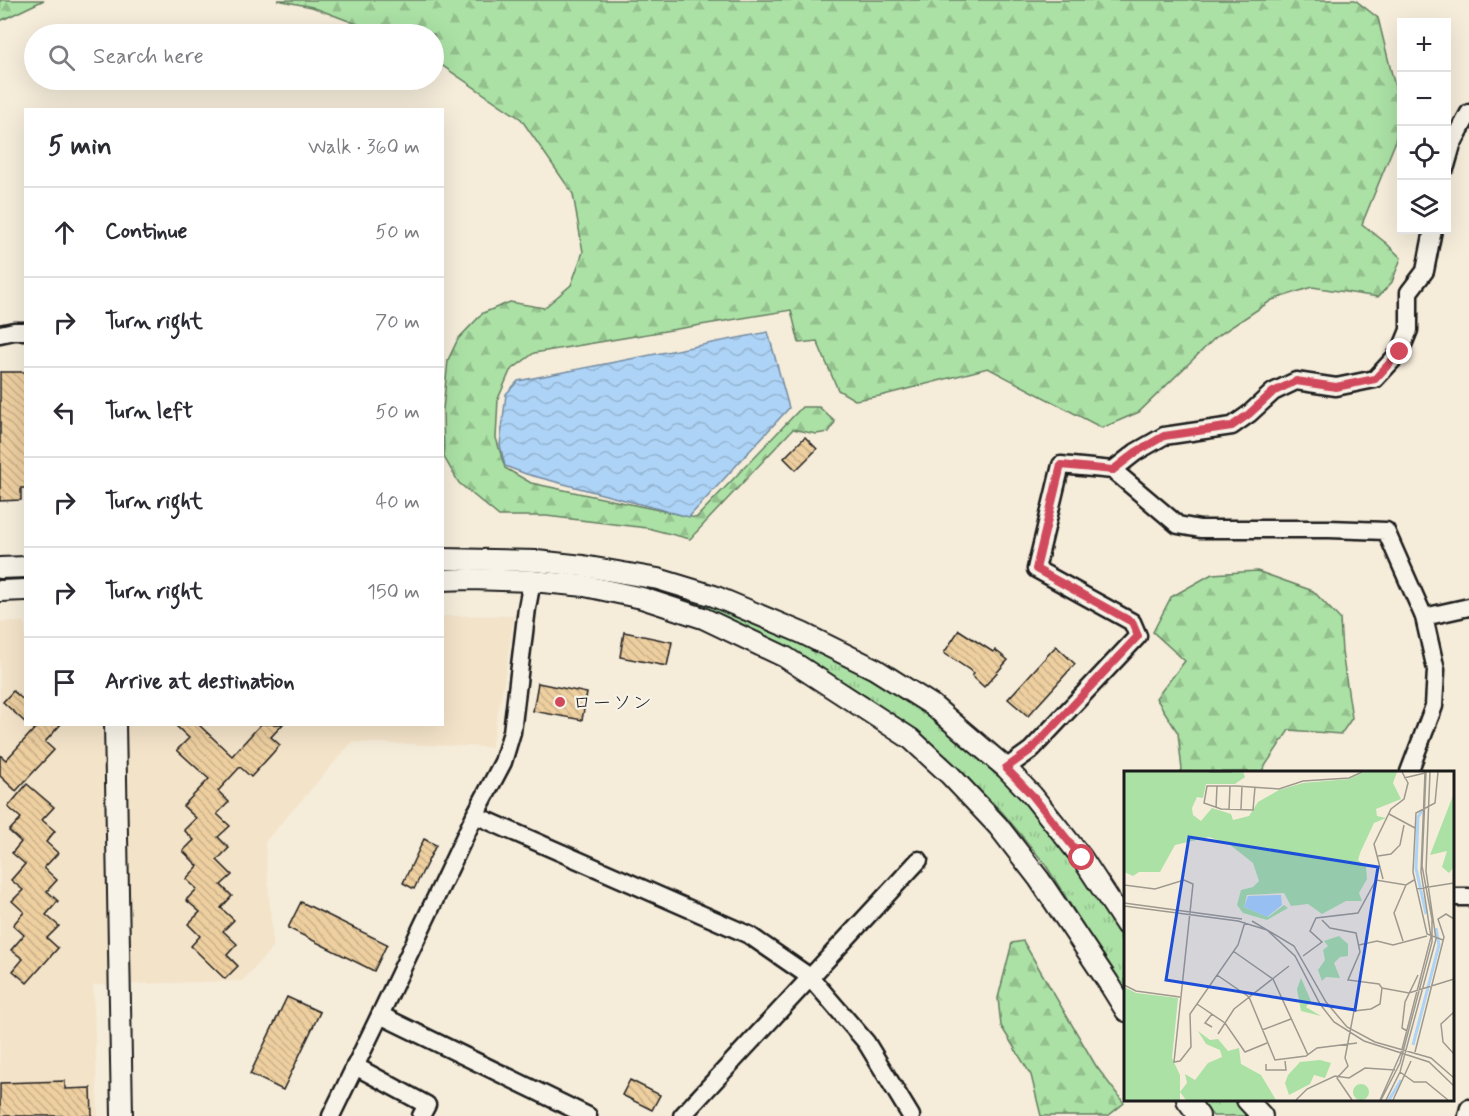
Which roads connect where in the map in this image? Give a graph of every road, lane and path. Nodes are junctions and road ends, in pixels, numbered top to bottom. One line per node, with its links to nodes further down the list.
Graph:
1 (1469, 113): 2 (street)
2 (1451, 148)
3 (1432, 234): 6 (street)
4 (24, 331): 5 (street)
5 (0, 334)
6 (1113, 470): 15 (street); 17 (street)
7 (444, 559): 17 (street)
8 (24, 567): 9 (street)
9 (0, 568)
10 (444, 580): 11 (street)
11 (532, 581): 19 (street); 23 (street)
12 (24, 590): 13 (street)
13 (0, 591)
14 (1469, 607): 15 (street)
15 (1424, 617): 18 (street)
16 (115, 726): 29 (street)
17 (1006, 768): 21 (street)
18 (1409, 771)
19 (475, 815): 22 (street); 24 (street)
20 (919, 860): 22 (street)
21 (1124, 924)
22 (810, 977): 33 (street); 34 (street)
23 (1124, 1009)
24 (380, 1015): 25 (street); 32 (street)
25 (355, 1066): 30 (street); 31 (street)
26 (1187, 1101): 35 (street)
27 (1248, 1101): 36 (street)
28 (1469, 1108): 37 (street)
29 (122, 1116)
30 (331, 1116)
31 (421, 1116)
32 (588, 1116)
33 (682, 1116)
34 (911, 1116)
35 (1200, 1116)
36 (1262, 1116)
37 (1467, 1116)

